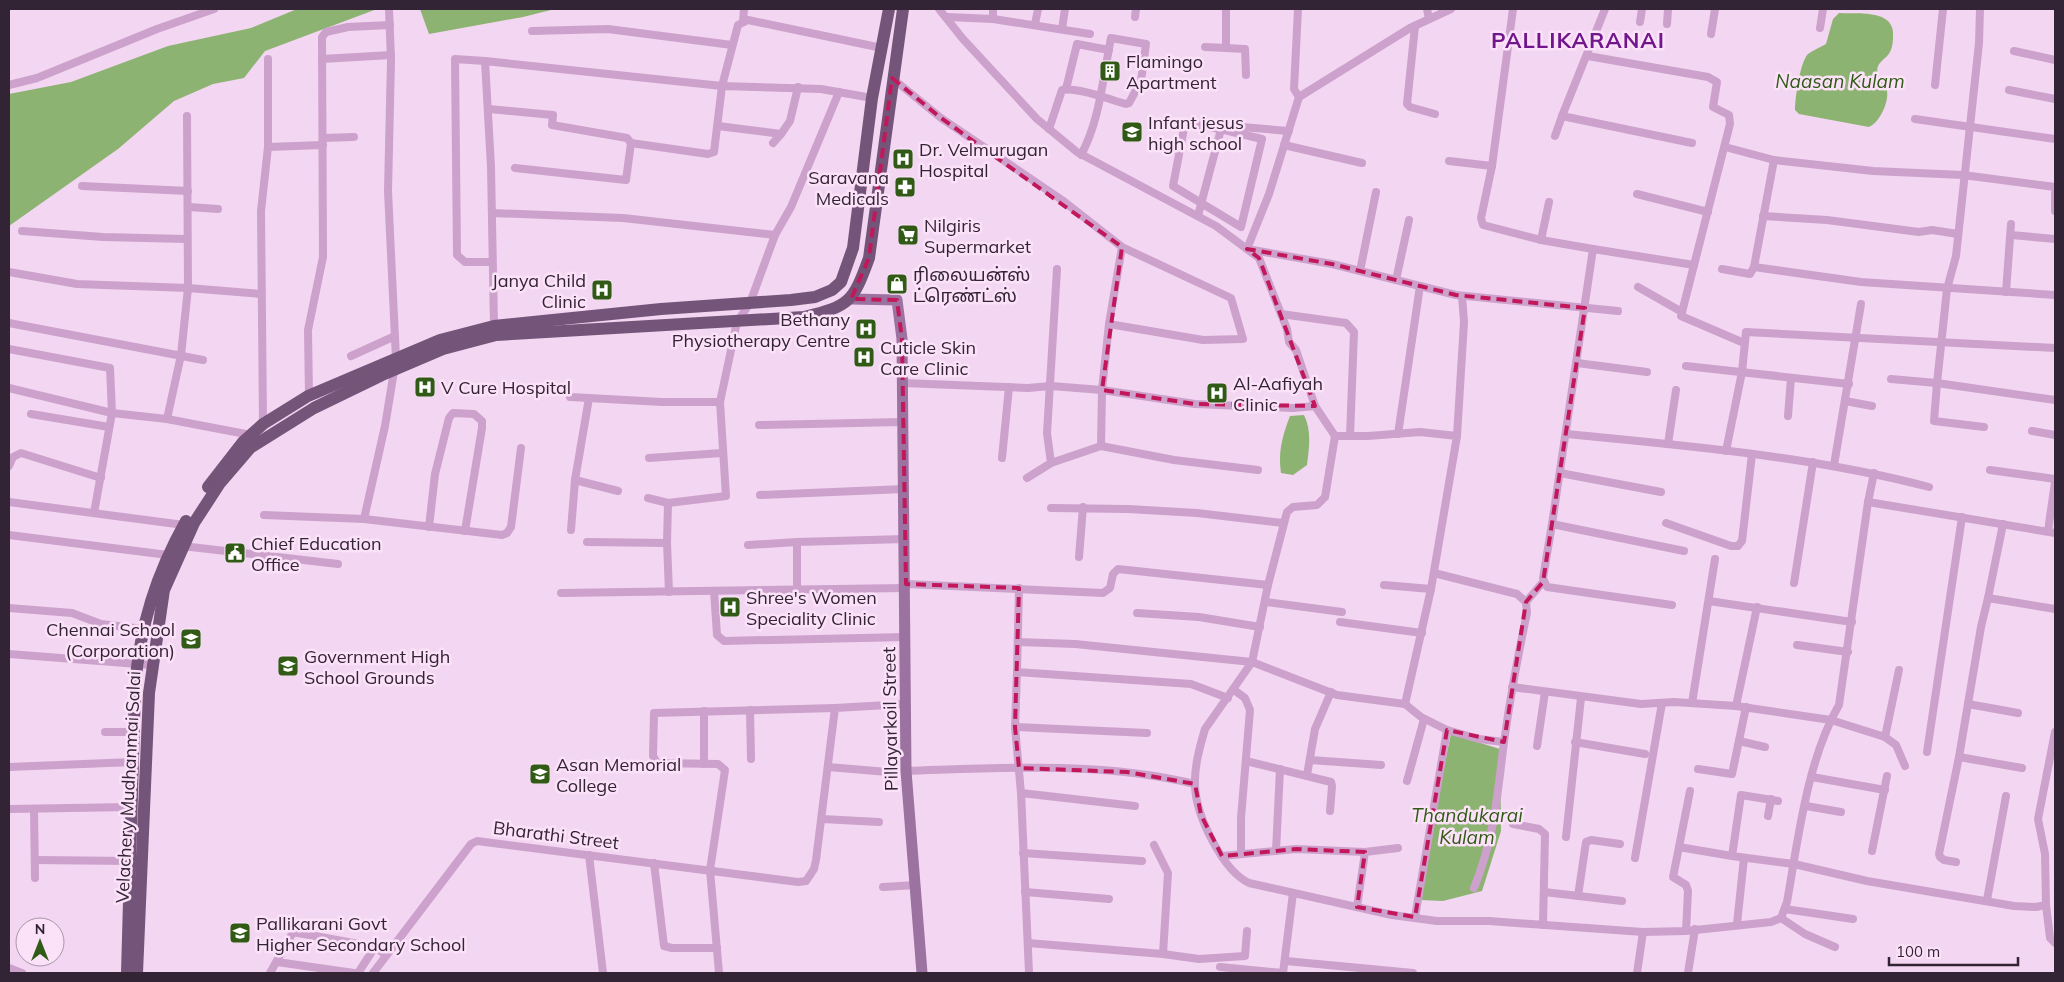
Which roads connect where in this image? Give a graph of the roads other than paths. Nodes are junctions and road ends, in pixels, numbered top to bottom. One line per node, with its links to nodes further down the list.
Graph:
1 (214, 9): 50 (street)
2 (389, 9): 29 (street)
3 (744, 9): 25 (street)
4 (889, 9): 38 (main road, Velachery Mudhanmai Salai)
5 (903, 9): 49 (main road)
6 (939, 9): 22 (street)
7 (993, 9): 23 (street)
8 (1038, 9): 27 (street)
9 (1066, 9): 32 (street)
10 (1226, 9): 39 (street)
11 (1298, 9): 58 (street)
12 (1427, 9): 24 (street)
13 (1451, 9): 24 (street)
14 (1513, 9): 86 (street)
15 (1606, 9): 43 (street)
16 (1642, 9): 26 (street)
17 (1668, 9): 28 (street)
18 (1715, 9): 35 (street)
19 (1823, 9): 31 (street)
20 (1943, 9): 51 (street)
21 (1980, 9): 67 (street)
22 (947, 17): 23 (street); 69 (street)
23 (993, 19): 27 (street)
24 (1429, 19): 30 (street)
25 (743, 22): 36 (street); 38 (street)
26 (1640, 22)
27 (1035, 24): 32 (street)
28 (1667, 24)
29 (390, 25): 42 (street); 45 (street)
30 (1415, 26): 58 (street); 62 (street)
31 (1820, 28)
32 (1062, 29): 34 (street)
33 (532, 31): 36 (street)
34 (1090, 34)
35 (1711, 34)
36 (732, 45): 52 (street)
37 (1204, 47): 39 (street)
38 (882, 48): 59 (main road, Velachery Mudhanmai Salai)
39 (1226, 48): 48 (street)
40 (1109, 50): 54 (street); 57 (street); 57 (street)
41 (2014, 51): 46 (street)
42 (391, 55): 45 (street); 145 (street)
43 (1588, 56): 64 (street); 81 (street)
44 (268, 59): 80 (street)
45 (322, 59): 75 (street)
46 (2055, 60)
47 (485, 61): 52 (street); 61 (street); 118 (street)
48 (1246, 75)
49 (892, 78): 115 (street); 134 (main road)
50 (9, 85)
51 (1935, 85)
52 (722, 86): 53 (street); 66 (street)
53 (798, 87): 56 (street); 71 (street)
54 (1066, 89): 57 (street); 69 (street)
55 (2009, 90): 60 (street)
56 (839, 92): 59 (street); 109 (street)
57 (1099, 96): 82 (street)
58 (1299, 97): 70 (street)
59 (872, 98): 135 (main road, Velachery Mudhanmai Salai)
60 (2055, 99)
61 (489, 109): 76 (street); 101 (street)
62 (1435, 114)
63 (187, 116): 91 (street)
64 (1562, 116): 72 (street); 78 (street)
65 (1915, 119): 67 (street)
66 (718, 126): 71 (street); 76 (street)
67 (1969, 126): 74 (street); 88 (street)
68 (1219, 127): 70 (street); 96 (street); 96 (street); 106 (street)
69 (1049, 129): 82 (street)
70 (1288, 131): 79 (street)
71 (781, 134): 77 (street)
72 (1555, 136)
73 (354, 138): 75 (street)
74 (2055, 138)
75 (323, 141): 80 (street); 173 (street)
76 (631, 143): 87 (street)
77 (773, 143)
78 (1692, 143)
79 (1284, 145): 85 (street); 116 (street)
80 (268, 147): 131 (street)
81 (1725, 147): 83 (street); 100 (street)
82 (1081, 155): 102 (street)
83 (1774, 160): 88 (street); 103 (street)
84 (1448, 162): 86 (street)
85 (1362, 163)
86 (1492, 166): 113 (street)
87 (514, 168)
88 (1963, 175): 90 (street); 108 (street)
89 (82, 186): 91 (street)
90 (2055, 187)
91 (188, 191): 97 (street)
92 (1376, 192): 123 (street)
93 (2055, 193): 99 (street)
94 (1637, 194): 100 (street)
95 (1549, 202): 113 (street)
96 (1201, 204): 102 (street); 106 (street)
97 (189, 208): 98 (street); 111 (street)
98 (218, 209)
99 (2054, 211)
100 (1708, 212): 119 (street)
101 (492, 213): 109 (street); 118 (street)
102 (1198, 216): 114 (street)
103 (1763, 216): 108 (street); 120 (street)
104 (1409, 220): 125 (street)
105 (2011, 224): 110 (street)
106 (1241, 227): 114 (street)
107 (22, 232): 111 (street)
108 (1958, 234): 129 (street)
109 (775, 235): 135 (street)
110 (2011, 235): 112 (street); 130 (street)
111 (186, 239): 128 (street)
112 (2055, 239)
113 (1541, 240): 117 (street)
114 (1236, 241): 116 (street)
115 (1122, 247): 143 (street); 143 (street)
116 (1247, 249): 123 (street); 140 (street)
117 (1593, 249): 119 (street); 137 (street)
118 (491, 262): 144 (street)
119 (1694, 265): 139 (street)
120 (1754, 267): 122 (street); 129 (street)
121 (1057, 269): 164 (street)
122 (1722, 269)
123 (1360, 271): 125 (street)
124 (9, 272): 128 (street)
125 (1396, 280): 126 (street)
126 (1420, 286): 133 (street); 187 (street)
127 (1638, 287): 139 (street)
128 (188, 288): 131 (street); 151 (street)
129 (1946, 288): 130 (street); 147 (street)
130 (2006, 292): 132 (street)
131 (262, 294): 182 (street)
132 (2055, 295)
133 (1462, 296): 137 (street); 193 (street)
134 (851, 298): 141 (main road, Velachery Mudhanmai Salai); 161 (street, Pillayarkoil Street)
135 (750, 303): 141 (street); 144 (main road, Velachery Mudhanmai Salai)
136 (1861, 304): 146 (street)
137 (1585, 308): 138 (street); 154 (street)
138 (1618, 311)
139 (1682, 312): 148 (street)
140 (1281, 314): 175 (street); 192 (street)
141 (736, 322): 155 (main road, Velachery Mudhanmai Salai); 174 (street)
142 (9, 324): 151 (street)
143 (1109, 324): 167 (street)
144 (494, 326): 155 (main road, Velachery Mudhanmai Salai)
145 (394, 336): 152 (street); 155 (street)
146 (1856, 337): 147 (street); 148 (street); 163 (street)
147 (1941, 340): 149 (street); 162 (street)
148 (1744, 343): 158 (street)
149 (2055, 348)
150 (9, 349): 177 (street)
151 (181, 355): 153 (street); 180 (street)
152 (351, 356)
153 (203, 360)
154 (1577, 363): 157 (street); 188 (street)
155 (395, 364): 173 (main road, Velachery Mudhanmai Salai); 228 (street)
156 (1686, 366): 158 (street)
157 (1647, 372)
158 (1742, 372): 159 (street); 197 (street)
159 (1791, 378): 163 (street); 179 (street)
160 (1891, 379): 162 (street)
161 (902, 383): 165 (street); 181 (street, Pillayarkoil Street)
162 (1937, 383): 171 (street); 185 (street)
163 (1849, 384): 172 (street)
164 (1051, 386): 165 (street); 167 (street); 203 (street)
165 (1009, 387): 201 (street)
166 (9, 388): 177 (street)
167 (1102, 390): 175 (street); 195 (street)
168 (1676, 390): 194 (street)
169 (570, 398): 170 (street)
170 (589, 398): 174 (street); 212 (street)
171 (2055, 400)
172 (1846, 401): 176 (street); 204 (street)
173 (312, 402): 182 (main road, Velachery Mudhanmai Salai); 244 (main road, Velachery Mudhanmai Salai)
174 (720, 402): 198 (street)
175 (1315, 406): 191 (street)
176 (1872, 406)
177 (112, 413): 180 (street); 184 (street)
178 (31, 414): 184 (street)
179 (1788, 416)
180 (167, 419): 189 (street)
181 (903, 422): 183 (street); 215 (street, Pillayarkoil Street)
182 (263, 424): 189 (main road, Velachery Mudhanmai Salai)
183 (759, 426)
184 (109, 427): 210 (street)
185 (1984, 428)
186 (2032, 431): 190 (street)
187 (1398, 434): 192 (street); 193 (street)
188 (1566, 434): 194 (street); 208 (street)
189 (250, 435): 231 (main road, Velachery Mudhanmai Salai)
190 (2055, 435)
191 (1335, 436): 192 (street); 229 (street)
192 (1350, 436)
193 (1458, 436): 250 (street)
194 (1668, 444): 197 (street)
195 (1101, 446): 203 (street); 206 (street)
196 (521, 448): 236 (street)
197 (1726, 451): 199 (street)
198 (722, 453): 200 (street); 222 (street)
199 (1752, 454): 202 (street); 230 (street)
200 (649, 458)
201 (1002, 458)
202 (1813, 462): 204 (street); 252 (street)
203 (1051, 463): 211 (street)
204 (1834, 465): 209 (street)
205 (9, 466): 210 (street)
206 (1258, 470)
207 (1990, 470): 213 (street)
208 (1560, 473): 217 (street); 232 (street)
209 (1874, 473): 214 (street); 221 (street)
210 (100, 478): 225 (street)
211 (1027, 478)
212 (575, 480): 216 (street); 235 (street)
213 (2055, 481): 237 (street)
214 (1929, 487)
215 (904, 489): 218 (street); 239 (street, Pillayarkoil Street)
216 (618, 491)
217 (1661, 492)
218 (760, 494)
219 (648, 498): 222 (street)
220 (9, 502): 225 (street)
221 (1868, 502): 227 (street); 273 (street)
222 (668, 503): 242 (street)
223 (1083, 507): 224 (street); 229 (street); 247 (street)
224 (1051, 508)
225 (94, 513): 231 (street)
226 (264, 515): 228 (street)
227 (1962, 517): 233 (street); 318 (street)
228 (364, 519): 234 (street)
229 (1284, 523): 253 (street)
230 (1666, 523)
231 (184, 524): 246 (main road, Velachery Mudhanmai Salai)
232 (1552, 524): 245 (street); 251 (street)
233 (2004, 524): 237 (street); 262 (street)
234 (429, 526): 236 (street); 236 (street)
235 (571, 530)
236 (465, 531)
237 (2051, 532)
238 (9, 535): 246 (street)
239 (905, 539): 241 (street); 255 (street, Pillayarkoil Street)
240 (587, 542): 242 (street)
241 (797, 542): 243 (street); 258 (street)
242 (667, 543): 260 (street)
243 (748, 545)
244 (182, 546): 249 (street); 284 (main road, Velachery Mudhanmai Salai)
245 (1684, 551)
246 (168, 555): 275 (main road, Velachery Mudhanmai Salai)
247 (1079, 557)
248 (1715, 559): 263 (street)
249 (338, 564)
250 (1434, 573): 257 (street); 265 (street)
251 (1543, 582): 265 (street); 266 (street)
252 (1794, 583)
253 (1268, 585): 256 (street); 264 (street)
254 (1384, 585): 257 (street)
255 (906, 586): 256 (street); 258 (street); 277 (street, Pillayarkoil Street)
256 (1019, 588): 278 (street)
257 (1431, 589): 276 (street)
258 (797, 590): 259 (street)
259 (714, 591): 260 (street); 277 (street)
260 (669, 592): 261 (street)
261 (561, 593)
262 (1988, 598): 269 (street); 297 (street)
263 (1709, 601): 267 (street); 296 (street)
264 (1266, 602): 270 (street); 274 (street)
265 (1526, 602): 287 (street)
266 (1672, 605)
267 (1756, 607): 273 (street); 298 (street)
268 (9, 608): 275 (street)
269 (2055, 609)
270 (1342, 612)
271 (1137, 613): 274 (street)
272 (1340, 622): 276 (street)
273 (1852, 622): 280 (street)
274 (1260, 627): 282 (street)
275 (143, 629): 283 (main road, Velachery Mudhanmai Salai)
276 (1422, 633): 295 (street)
277 (906, 638): 294 (street, Pillayarkoil Street)
278 (1018, 642): 282 (street); 286 (street)
279 (1797, 645): 280 (street)
280 (1848, 652): 305 (street)
281 (9, 654): 283 (street)
282 (1252, 662): 288 (street); 289 (street)
283 (137, 664): 284 (street); 309 (main road, Velachery Mudhanmai Salai)
284 (151, 666): 414 (main road, Velachery Mudhanmai Salai)
285 (1899, 670): 312 (street)
286 (1017, 672): 291 (street); 306 (street)
287 (1512, 687): 290 (street); 314 (street)
288 (1234, 690): 291 (street); 323 (street)
289 (1331, 692): 295 (street); 322 (street)
290 (1545, 692): 292 (street); 316 (street)
291 (1228, 698): 340 (street)
292 (1581, 698): 293 (street); 315 (street)
293 (1662, 703): 296 (street); 369 (street)
294 (906, 704): 299 (street); 334 (street, Pillayarkoil Street)
295 (1405, 704): 304 (street)
296 (1692, 704): 298 (street)
297 (1968, 704): 303 (street); 320 (street)
298 (1736, 706): 300 (street)
299 (834, 708): 301 (street); 329 (street)
300 (1746, 708): 305 (street); 313 (street)
301 (750, 710): 302 (street); 321 (street)
302 (704, 711): 325 (street); 325 (street)
303 (2018, 713)
304 (1424, 719): 307 (street); 339 (street)
305 (1831, 720): 312 (street); 338 (street)
306 (1015, 727): 311 (street); 330 (street)
307 (1446, 730): 314 (street); 392 (street)
308 (105, 732): 309 (street)
309 (134, 732): 324 (main road, Velachery Mudhanmai Salai)
310 (2055, 732): 389 (street)
311 (1148, 733)
312 (1885, 737): 327 (street)
313 (1740, 741): 317 (street); 333 (street)
314 (1504, 742): 381 (street)
315 (1575, 742): 319 (street); 356 (street)
316 (1537, 746)
317 (1765, 747)
318 (1927, 752)
319 (1645, 754)
320 (1959, 757): 331 (street); 374 (street)
321 (751, 759)
322 (1310, 760): 326 (street); 336 (street)
323 (1246, 761): 332 (street); 365 (street)
324 (133, 762): 328 (street); 347 (main road, Velachery Mudhanmai Salai)
325 (704, 764): 377 (street)
326 (1381, 764)
327 (1905, 766)
328 (9, 767)
329 (828, 767): 335 (street); 353 (street)
330 (1019, 768): 334 (street); 340 (street); 343 (street)
331 (2022, 768)
332 (1280, 769): 336 (street); 361 (street)
333 (1698, 769)
334 (906, 771): 379 (street, Pillayarkoil Street)
335 (888, 772)
336 (1307, 775): 350 (street)
337 (1887, 776): 341 (street)
338 (1812, 777): 341 (street); 346 (street)
339 (1407, 781)
340 (1195, 784): 367 (street)
341 (1885, 790): 362 (street)
342 (1690, 791): 359 (street)
343 (1021, 793): 345 (street); 364 (street)
344 (2006, 796): 387 (street)
345 (1135, 806)
346 (1806, 806): 351 (street); 376 (street)
347 (132, 807): 348 (street); 372 (main road, Velachery Mudhanmai Salai)
348 (34, 808): 349 (street); 371 (street)
349 (9, 809)
350 (1330, 811)
351 (1841, 812)
352 (1768, 816): 368 (street)
353 (822, 819): 354 (street); 377 (street, Bharathi Street)
354 (879, 822)
355 (1513, 824): 383 (street)
356 (1566, 837)
357 (1620, 844): 385 (street)
358 (1154, 845): 405 (street)
359 (1679, 847): 368 (street); 397 (street)
360 (1398, 848): 363 (street)
361 (1276, 851): 363 (street); 365 (street)
362 (1872, 851)
363 (1365, 852): 390 (street)
364 (1023, 853): 373 (street); 382 (street)
365 (1241, 854): 367 (street)
366 (589, 855): 375 (street, Bharathi Street); 406 (street, Bharathi Street); 419 (street)
367 (1222, 856): 384 (street)
368 (1732, 856): 370 (street)
369 (1635, 858)
370 (1744, 858): 376 (street); 395 (street)
371 (35, 860): 372 (street); 378 (street)
372 (130, 861): 413 (main road, Velachery Mudhanmai Salai)
373 (1142, 861)
374 (1956, 862)
375 (654, 863): 377 (street, Bharathi Street); 404 (street)
376 (1794, 864): 387 (street); 391 (street)
377 (710, 870): 404 (street)
378 (35, 878)
379 (916, 885): 380 (street); 421 (street, Pillayarkoil Street)
380 (883, 887)
381 (1474, 888)
382 (1025, 892): 386 (street); 400 (street)
383 (1544, 892): 385 (street); 396 (street)
384 (1293, 893): 390 (street); 407 (street)
385 (1578, 896): 388 (street)
386 (1109, 899)
387 (1987, 900): 389 (street)
388 (1622, 901)
389 (2046, 905): 401 (street)
390 (1357, 908): 392 (street)
391 (1785, 909): 393 (street); 394 (street)
392 (1415, 917): 396 (street)
393 (1781, 918): 395 (street); 403 (street)
394 (1854, 919)
395 (1737, 924): 397 (street)
396 (1543, 925): 399 (street)
397 (1690, 930): 399 (street); 426 (street)
398 (1247, 931): 405 (street)
399 (1642, 932): 425 (street)
400 (1028, 943): 405 (street); 422 (street)
401 (2055, 943)
402 (375, 947): 406 (street); 408 (street); 417 (street)
403 (1835, 947)
404 (717, 948): 420 (street)
405 (1163, 954)
406 (386, 955): 418 (street, Bharathi Street)
407 (1286, 960): 411 (street); 423 (street)
408 (277, 962): 415 (street); 416 (street)
409 (1220, 967): 423 (street)
410 (9, 968): 412 (street)
411 (1385, 972): 424 (street)
412 (22, 973)
413 (127, 973)
414 (136, 973)
415 (270, 973)
416 (354, 973)
417 (358, 973)
418 (373, 973)
419 (603, 973)
420 (719, 973)
421 (922, 973)
422 (1029, 973)
423 (1283, 973)
424 (1413, 973)
425 (1636, 973)
426 (1688, 973)

